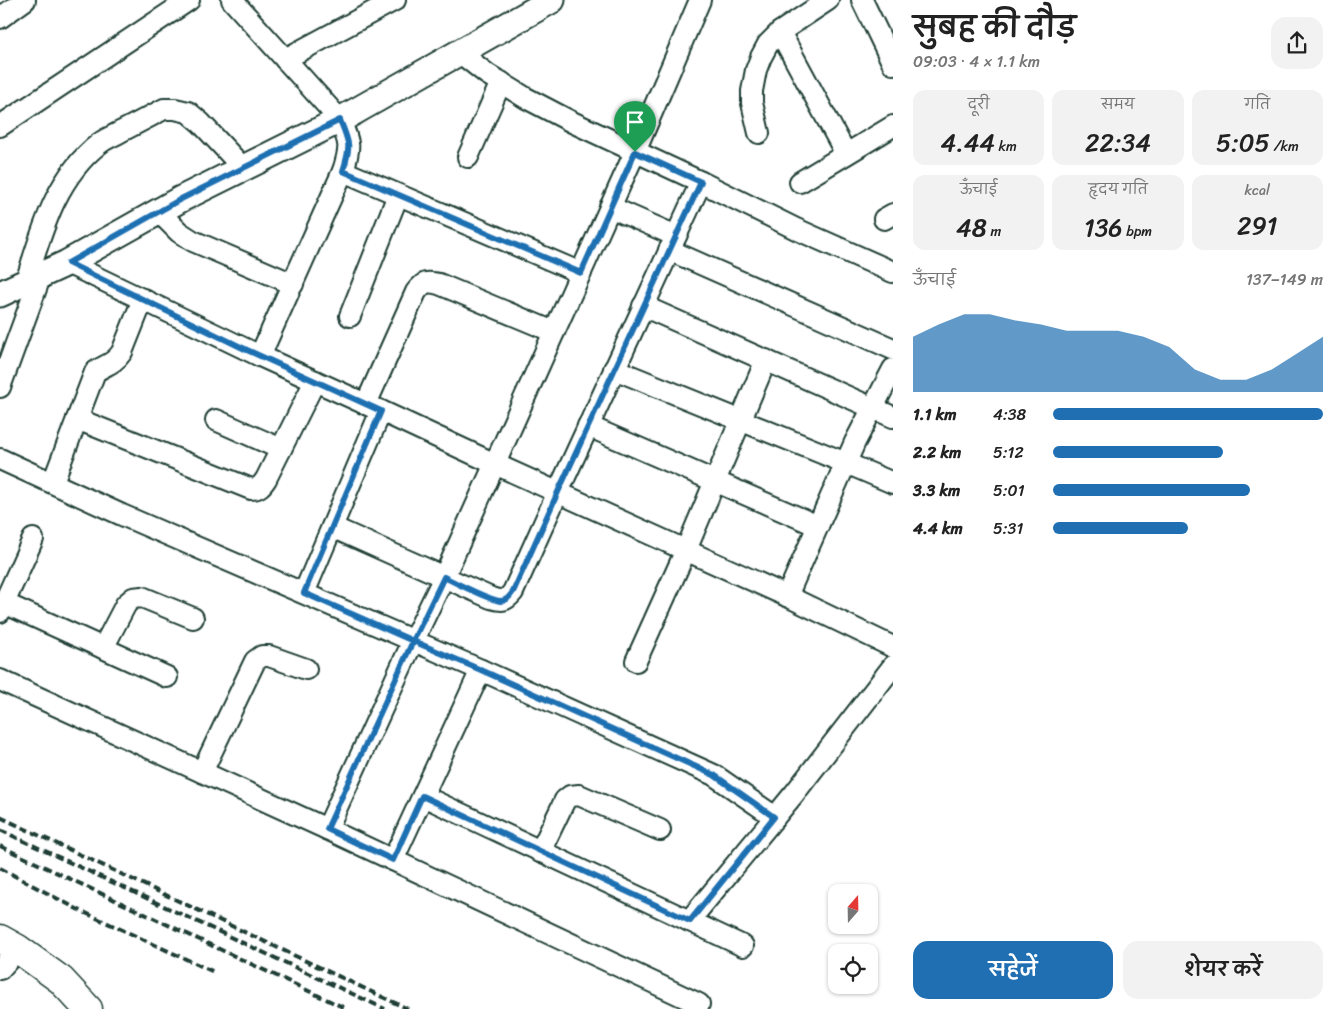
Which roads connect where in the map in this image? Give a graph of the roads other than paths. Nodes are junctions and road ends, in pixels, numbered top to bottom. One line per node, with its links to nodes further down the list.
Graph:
1 (25, 0): 9 (street)
2 (189, 0): 17 (street)
3 (232, 0): 13 (street)
4 (395, 0): 13 (street)
5 (552, 0): 12 (street)
6 (700, 0): 20 (street)
7 (828, 0): 10 (street)
8 (862, 0): 11 (street)
9 (0, 18)
10 (780, 32): 19 (street); 21 (street)
11 (887, 35): 14 (street)
12 (459, 52): 15 (street); 16 (street)
13 (285, 59): 16 (street)
14 (893, 64)
15 (501, 82): 20 (street); 22 (street)
16 (340, 120): 23 (street); 24 (street)
17 (0, 126)
18 (893, 126): 21 (street)
19 (759, 133)
20 (635, 152): 25 (street); 28 (street)
21 (846, 154): 26 (street)
22 (468, 157)
23 (243, 168): 29 (street); 34 (street)
24 (343, 171): 27 (street); 35 (street)
25 (701, 182): 30 (street); 32 (street)
26 (800, 182)
27 (398, 195): 33 (street); 39 (street)
28 (610, 207): 30 (street); 33 (street)
29 (159, 212): 31 (street); 35 (street)
30 (673, 243): 38 (street); 41 (street)
31 (68, 263): 34 (street); 37 (street)
32 (893, 272)
33 (581, 273): 40 (street)
34 (33, 278): 36 (street); 47 (street)
35 (293, 284): 42 (street)
36 (0, 294)
37 (143, 299): 42 (street); 51 (street)
38 (644, 306): 43 (street); 44 (street)
39 (350, 316)
40 (554, 332): 48 (street); 58 (street)
41 (893, 349)
42 (260, 356): 46 (street)
43 (766, 360): 49 (street); 53 (street)
44 (614, 369): 53 (street); 54 (street)
45 (893, 369): 49 (street)
46 (315, 381): 48 (street); 55 (street)
47 (0, 387)
48 (374, 407): 58 (street); 64 (street)
49 (872, 409): 50 (street); 57 (street)
50 (893, 417)
51 (77, 419): 55 (street); 60 (street)
52 (216, 420): 55 (street)
53 (740, 420): 57 (street); 59 (street)
54 (588, 426): 59 (street); 62 (street)
55 (281, 449)
56 (0, 458): 60 (street)
57 (846, 463): 61 (street); 63 (street)
58 (495, 464): 62 (street); 67 (street)
59 (715, 481): 63 (street); 66 (street)
60 (53, 482): 68 (street)
61 (893, 483)
62 (558, 492): 66 (street); 67 (street)
63 (818, 526): 69 (street)
64 (332, 528): 67 (street); 68 (street)
65 (33, 539): 70 (street)
66 (686, 550): 69 (street); 75 (street)
67 (444, 577): 72 (street)
68 (304, 593): 72 (street)
69 (787, 596): 73 (street)
70 (2, 607): 74 (street)
71 (193, 618): 74 (street)
72 (413, 641): 78 (street); 84 (street)
73 (893, 647)
74 (104, 648): 79 (street)
75 (636, 661)
76 (893, 666): 83 (street)
77 (306, 669): 81 (street)
78 (481, 670): 82 (street); 83 (street)
79 (167, 677)
80 (0, 680): 81 (street)
81 (202, 772): 84 (street)
82 (422, 796): 86 (street); 87 (street)
83 (774, 817): 88 (street)
84 (327, 829): 87 (street)
85 (660, 830): 86 (street)
86 (540, 852): 88 (street)
87 (393, 860): 92 (street)
88 (690, 921): 90 (street)
89 (9, 944): 91 (street); 93 (main road)
90 (743, 946)
91 (0, 969)
92 (699, 1004)
93 (88, 1009)

